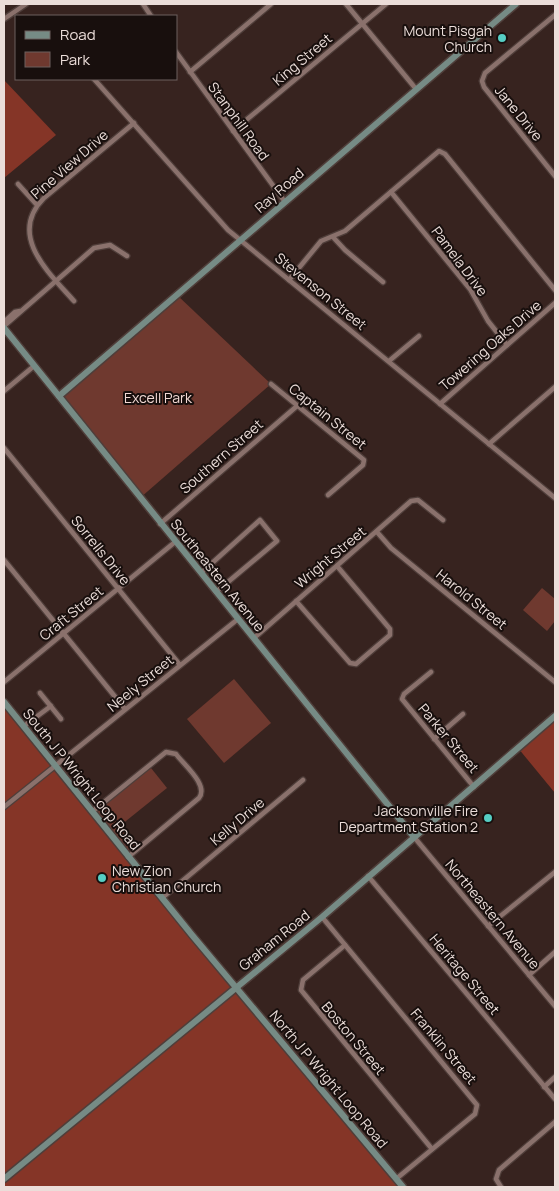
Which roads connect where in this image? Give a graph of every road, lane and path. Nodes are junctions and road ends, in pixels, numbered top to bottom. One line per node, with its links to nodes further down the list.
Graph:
1 (26, 4): 9 (street)
2 (143, 4): 7 (street)
3 (271, 4): 12 (street)
4 (346, 4): 10 (street)
5 (386, 4): 10 (street, King Street)
6 (516, 4): 14 (street, Ray Road)
7 (150, 15)
8 (555, 15): 17 (street, Jane Drive)
9 (4, 19)
10 (362, 24): 14 (street); 16 (street, King Street)
11 (178, 55): 12 (street, Stanphill Road)
12 (190, 72): 16 (street, Stanphill Road)
13 (95, 80): 15 (street, Stevenson Street)
14 (416, 89): 20 (street, Ray Road)
15 (134, 123): 21 (street, Pine View Drive); 23 (street, Stevenson Street)
16 (233, 131): 20 (street, Stanphill Road)
17 (555, 176)
18 (18, 184): 21 (street)
19 (392, 192): 22 (street); 28 (street); 35 (street, Pamela Drive)
20 (285, 202): 23 (street, Ray Road)
21 (37, 205): 26 (street, Pine View Drive)
22 (333, 236): 25 (street); 27 (street)
23 (240, 240): 25 (street, Stevenson Street); 41 (street, Ray Road)
24 (127, 256): 26 (street)
25 (289, 280): 36 (street, Stevenson Street)
26 (56, 281): 29 (street, Pine View Drive); 31 (street)
27 (383, 282)
28 (555, 290)
29 (74, 301)
30 (555, 303): 35 (street, Towering Oaks Drive)
31 (20, 311): 32 (street); 33 (street)
32 (4, 322)
33 (4, 327): 37 (street, Southeastern Avenue)
34 (419, 336): 36 (street)
35 (507, 344): 42 (street, Towering Oaks Drive)
36 (389, 361): 42 (street, Stevenson Street)
37 (34, 366): 40 (street); 41 (street, Southeastern Avenue)
38 (272, 384): 43 (street, Captain Street)
39 (554, 390): 44 (street)
40 (4, 391)
41 (59, 396): 49 (street, Southeastern Avenue)
42 (440, 404): 44 (street, Stevenson Street)
43 (297, 406): 46 (street, Captain Street); 49 (street, Southern Street)
44 (489, 444): 47 (street, Stevenson Street)
45 (4, 448): 55 (street, Sorrells Drive)
46 (328, 495)
47 (555, 498)
48 (442, 520): 50 (street, Wright Street)
49 (160, 524): 51 (street, Southeastern Avenue)
50 (377, 532): 53 (street, Wright Street); 64 (street, Harold Street)
51 (175, 542): 54 (street, Southeastern Avenue); 55 (street, Craft Street)
52 (4, 560): 59 (street)
53 (337, 566): 57 (street, Wright Street); 57 (street)
54 (200, 573): 56 (street, Southeastern Avenue); 56 (street)
55 (118, 589): 59 (street, Craft Street); 61 (street, Sorrells Drive)
56 (216, 592): 58 (street, Southeastern Avenue)
57 (296, 601): 60 (street, Wright Street)
58 (238, 619): 60 (street, Southeastern Avenue); 61 (street, Neely Street)
59 (64, 633): 63 (street, Craft Street); 68 (street)
60 (254, 638): 79 (street, Southeastern Avenue)
61 (180, 665): 68 (street, Neely Street)
62 (431, 672): 73 (street, Parker Street)
63 (4, 682)
64 (555, 682)
65 (40, 694): 67 (street)
66 (4, 702): 72 (street, South J P Wright Loop Road)
67 (51, 706): 71 (street); 72 (street)
68 (125, 709): 74 (street, Neely Street)
69 (463, 714): 73 (street)
70 (555, 716): 76 (street, Graham Road)
71 (61, 719)
72 (24, 726): 74 (street, South J P Wright Loop Road)
73 (434, 739): 76 (street, Parker Street)
74 (56, 765): 77 (street, Neely Street); 78 (street, South J P Wright Loop Road)
75 (303, 780): 83 (street, Kelly Drive)
76 (474, 787): 79 (street, Graham Road)
77 (4, 807)
78 (93, 811): 80 (street, South J P Wright Loop Road); 80 (street)
79 (414, 837): 82 (street, Graham Road); 85 (street, Northeastern Avenue)
80 (128, 856): 83 (street, South J P Wright Loop Road)
81 (555, 872): 85 (street)
82 (368, 876): 84 (street, Graham Road); 92 (street, Heritage Street)
83 (162, 898): 89 (street, South J P Wright Loop Road)
84 (322, 918): 86 (street, Franklin Street); 89 (street, Graham Road)
85 (488, 926): 88 (street, Northeastern Avenue)
86 (345, 945): 95 (street, Boston Street); 95 (street, Franklin Street)
87 (555, 952): 88 (street)
88 (529, 975): 90 (street, Northeastern Avenue)
89 (236, 987): 96 (street, Graham Road); 97 (street, North J P Wright Loop Road)
90 (555, 1006)
91 (555, 1077): 92 (street)
92 (544, 1087): 93 (street, Heritage Street)
93 (555, 1099)
94 (555, 1122): 99 (street)
95 (432, 1149): 97 (street, Franklin Street)
96 (4, 1179)
97 (396, 1179): 98 (street, North J P Wright Loop Road)
98 (403, 1187)
99 (501, 1187)

